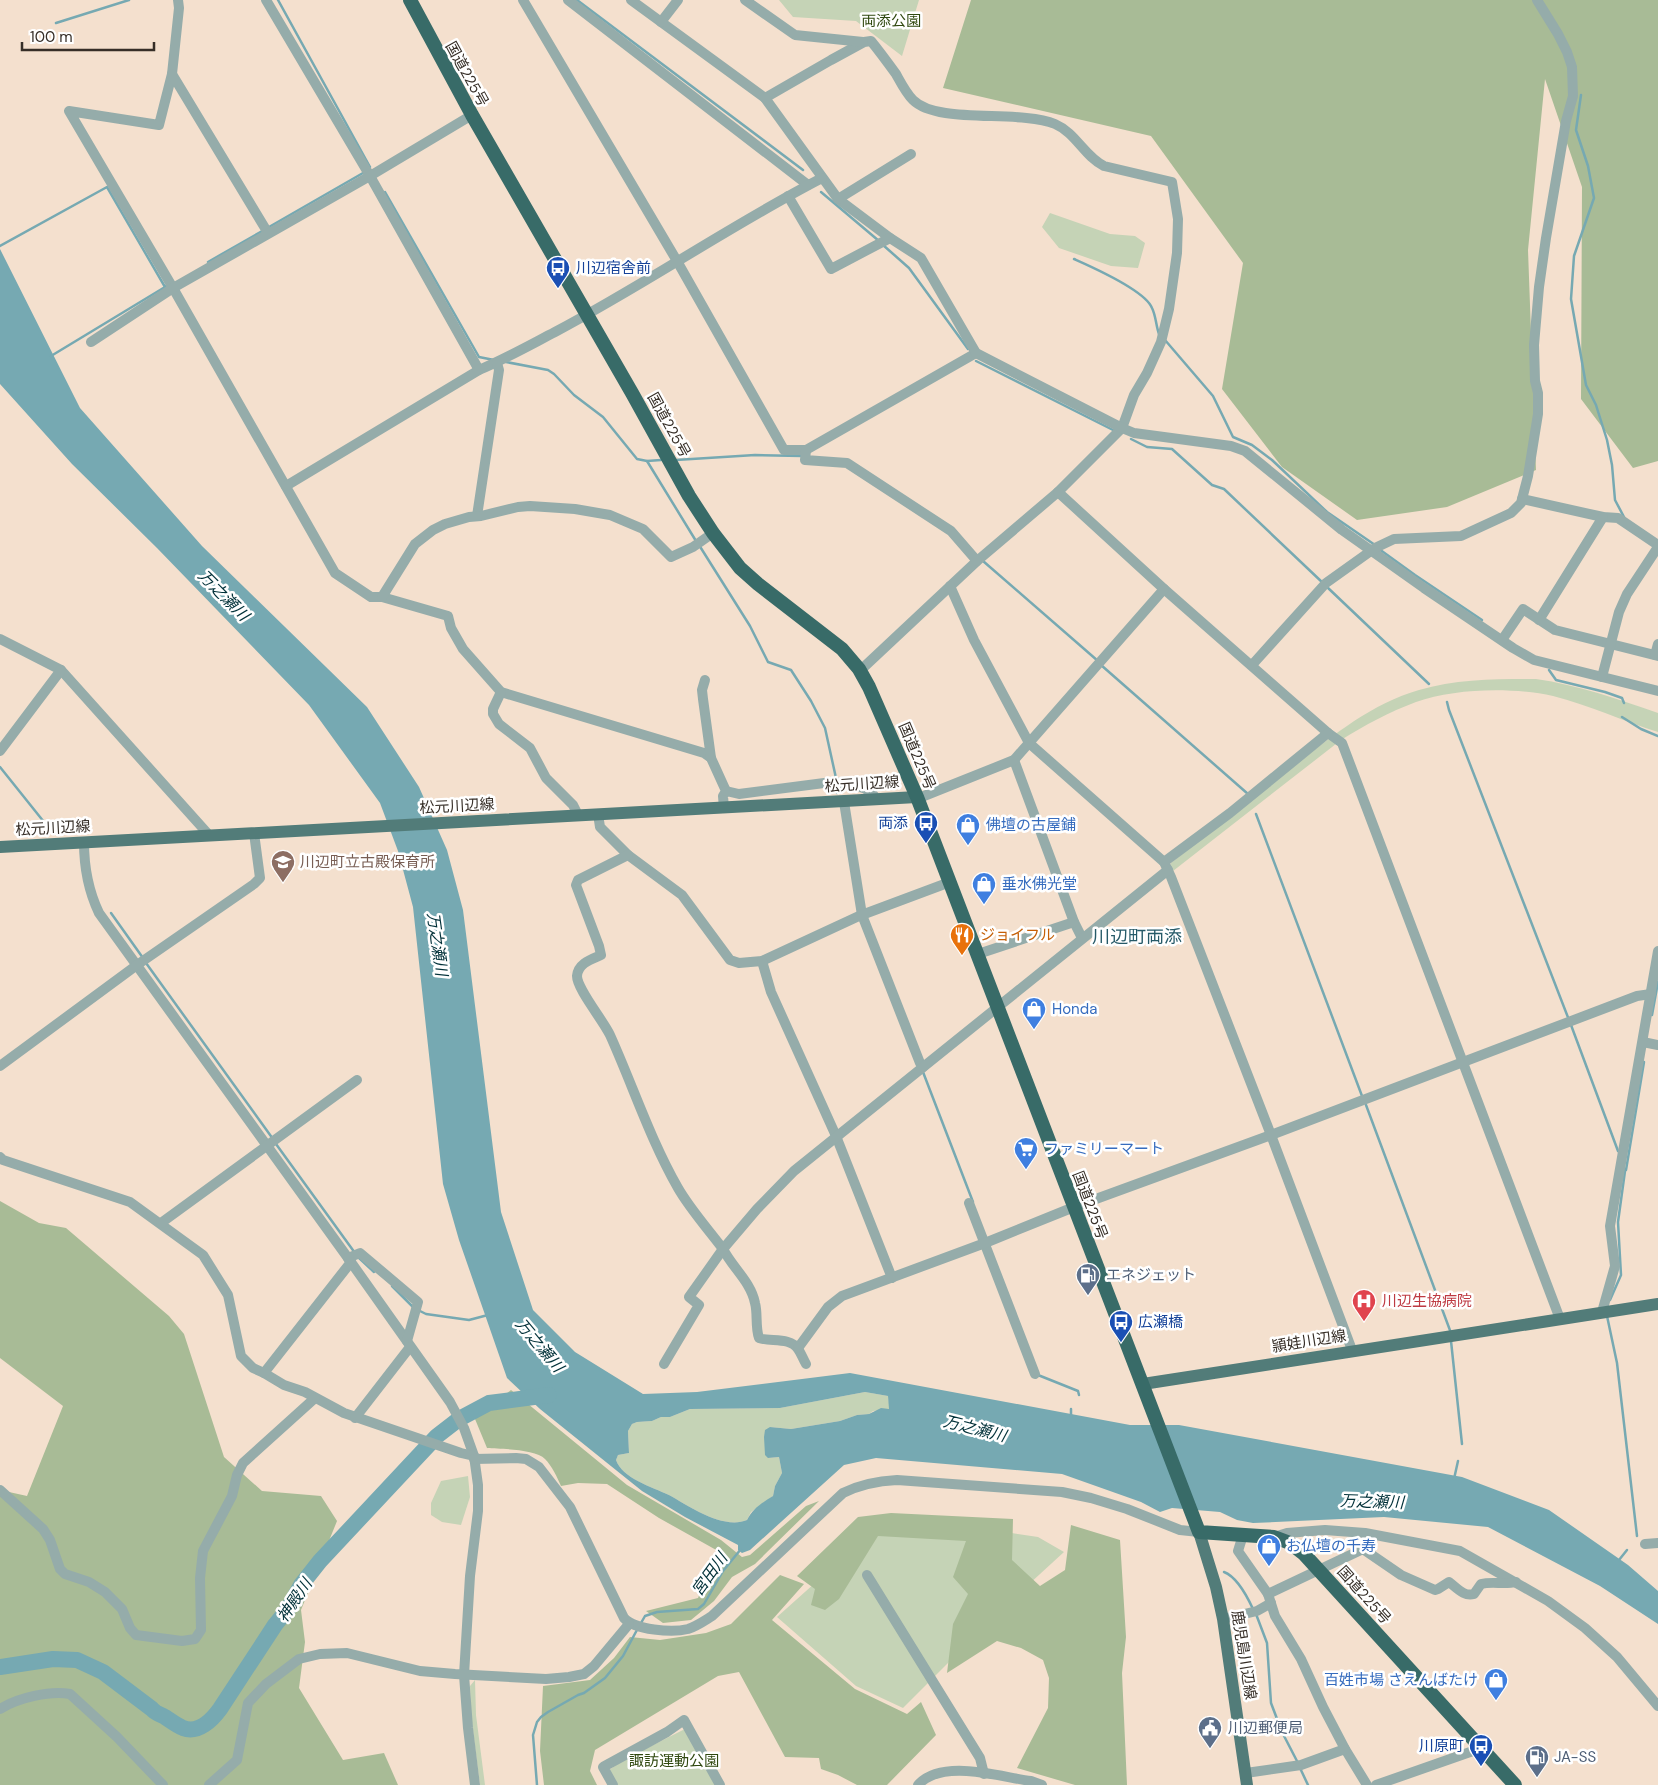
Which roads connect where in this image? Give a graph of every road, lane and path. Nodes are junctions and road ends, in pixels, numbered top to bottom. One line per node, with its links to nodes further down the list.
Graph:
1 (178, 0): 12 (street)
2 (266, 0): 16 (street)
3 (410, 0): 14 (highway, 国道225号)
4 (522, 0): 23 (street)
5 (568, 0): 18 (street)
6 (631, 0): 10 (street)
7 (678, 0): 10 (street)
8 (746, 0): 11 (street)
9 (1537, 0): 34 (street)
10 (661, 22): 13 (street)
11 (864, 42): 13 (street); 30 (street)
12 (172, 74): 21 (street); 24 (street)
13 (765, 98): 17 (street)
14 (472, 115): 16 (street); 25 (highway, 国道225号)
15 (911, 154): 20 (street)
16 (370, 176): 21 (street); 29 (street)
17 (822, 178): 18 (street); 20 (street)
18 (808, 185): 19 (street)
19 (788, 196): 22 (street); 23 (street)
20 (838, 199): 22 (street)
21 (267, 230): 24 (street)
22 (884, 241): 27 (street)
23 (677, 261): 25 (street); 31 (street)
24 (173, 288): 26 (street); 32 (street)
25 (587, 315): 28 (street); 37 (highway, 国道225号)
26 (91, 342)
27 (976, 353): 30 (street); 31 (street)
28 (500, 361): 29 (street); 35 (street)
29 (480, 370): 32 (street)
30 (1122, 428): 33 (street); 39 (street)
31 (805, 454): 40 (street)
32 (286, 486): 43 (street)
33 (1058, 492): 40 (street); 42 (street)
34 (1522, 499): 36 (street); 39 (street)
35 (477, 516): 37 (street); 43 (street)
36 (1604, 517): 38 (street); 44 (street)
37 (713, 533): 51 (highway, 国道225号)
38 (1658, 546): 47 (street)
39 (1375, 548): 46 (street); 50 (street)
40 (980, 559): 41 (street)
41 (950, 586): 51 (street); 58 (street)
42 (1164, 589): 50 (street); 58 (street)
43 (382, 597): 56 (street)
44 (1539, 620): 46 (street); 47 (street)
45 (0, 639): 52 (street)
46 (1502, 640): 53 (street)
47 (1611, 643): 49 (street); 53 (street)
48 (1658, 644): 49 (street)
49 (1656, 655)
50 (1252, 665): 57 (street)
51 (859, 669): 63 (highway, 国道225号)
52 (61, 670): 59 (street); 70 (street)
53 (1602, 677): 55 (street)
54 (705, 680): 60 (street)
55 (1658, 691)
56 (501, 692): 60 (street); 68 (street)
57 (1328, 733): 74 (street); 86 (street)
58 (1029, 743): 61 (street); 74 (street)
59 (0, 751)
60 (711, 758): 62 (street)
61 (1014, 760): 63 (street); 77 (street)
62 (726, 790): 64 (street); 66 (street)
63 (916, 797): 64 (main road, 松元川辺線); 75 (highway, 国道225号)
64 (876, 799): 65 (main road, 松元川辺線)
65 (844, 802): 66 (main road, 松元川辺線); 76 (street)
66 (724, 808): 67 (main road, 松元川辺線)
67 (598, 814): 68 (main road, 松元川辺線); 73 (street)
68 (578, 815): 69 (main road, 松元川辺線)
69 (254, 833): 70 (main road, 松元川辺線); 82 (street)
70 (209, 835): 71 (main road, 松元川辺線)
71 (84, 842): 72 (main road, 松元川辺線); 82 (street)
72 (0, 847)
73 (628, 855): 81 (street); 98 (street)
74 (1166, 866): 78 (street); 90 (street)
75 (950, 882): 76 (street); 80 (highway, 国道225号)
76 (861, 916): 81 (street); 88 (street)
77 (1074, 922): 78 (street); 80 (street)
78 (1082, 938): 84 (street)
79 (1658, 951): 83 (street)
80 (978, 954): 84 (highway, 国道225号)
81 (762, 961): 91 (street)
82 (142, 962): 87 (street); 92 (street)
83 (1651, 994): 85 (street); 86 (street)
84 (998, 1008): 88 (street); 95 (highway, 国道225号)
85 (1649, 1043): 102 (street)
86 (1463, 1062): 90 (street); 103 (street)
87 (0, 1066)
88 (923, 1067): 91 (street)
89 (356, 1080): 92 (street)
90 (1271, 1135): 95 (street); 106 (street)
91 (836, 1136): 98 (street); 100 (street)
92 (271, 1142): 96 (street); 99 (street)
93 (0, 1157): 96 (street)
94 (969, 1203): 97 (street)
95 (1074, 1207): 97 (street); 111 (highway, 国道225号)
96 (161, 1223): 109 (street)
97 (988, 1242): 100 (street); 110 (street)
98 (723, 1249): 105 (street); 107 (street)
99 (352, 1257): 104 (street); 104 (street); 109 (street)
100 (892, 1278): 105 (street)
101 (1658, 1304): 102 (main road, 頴娃川辺線)
102 (1606, 1312): 103 (main road, 頴娃川辺線)
103 (1560, 1319): 106 (main road, 頴娃川辺線)
104 (408, 1344): 113 (street); 114 (street)
105 (798, 1348): 108 (street)
106 (1352, 1350): 111 (main road, 頴娃川辺線)
107 (664, 1364)
108 (806, 1364)
109 (264, 1372): 112 (street)
110 (1036, 1374)
111 (1142, 1384): 116 (highway, 国道225号)
112 (315, 1398): 113 (street); 115 (street)
113 (355, 1418): 114 (street)
114 (474, 1457): 126 (street); 127 (street)
115 (0, 1490)
116 (1199, 1532): 117 (highway, 国道225号); 125 (main road, 鹿児島川辺線); 126 (street)
117 (1243, 1535): 118 (highway, 国道225号); 124 (street)
118 (1274, 1537): 121 (highway, 国道225号); 123 (street)
119 (1658, 1543): 120 (street)
120 (1645, 1544)
121 (1318, 1569): 123 (street); 124 (street); 130 (highway, 国道225号)
122 (867, 1576): 132 (street)
123 (1516, 1582): 128 (street)
124 (1269, 1598): 125 (street); 131 (street)
125 (1223, 1619): 133 (main road, 鹿児島川辺線)
126 (632, 1624): 127 (street)
127 (464, 1675): 135 (street); 136 (street)
128 (1658, 1706)
129 (0, 1709): 134 (street)
130 (1480, 1746): 142 (street); 143 (highway, 国道225号)
131 (1345, 1749): 133 (street); 141 (street)
132 (984, 1774): 139 (street); 140 (street)
133 (1246, 1779)
134 (163, 1785)
135 (209, 1785)
136 (475, 1785)
137 (613, 1785): 138 (street)
138 (720, 1785)
139 (918, 1785)
140 (1042, 1785)
141 (1368, 1785)
142 (1376, 1785)
143 (1515, 1785)

